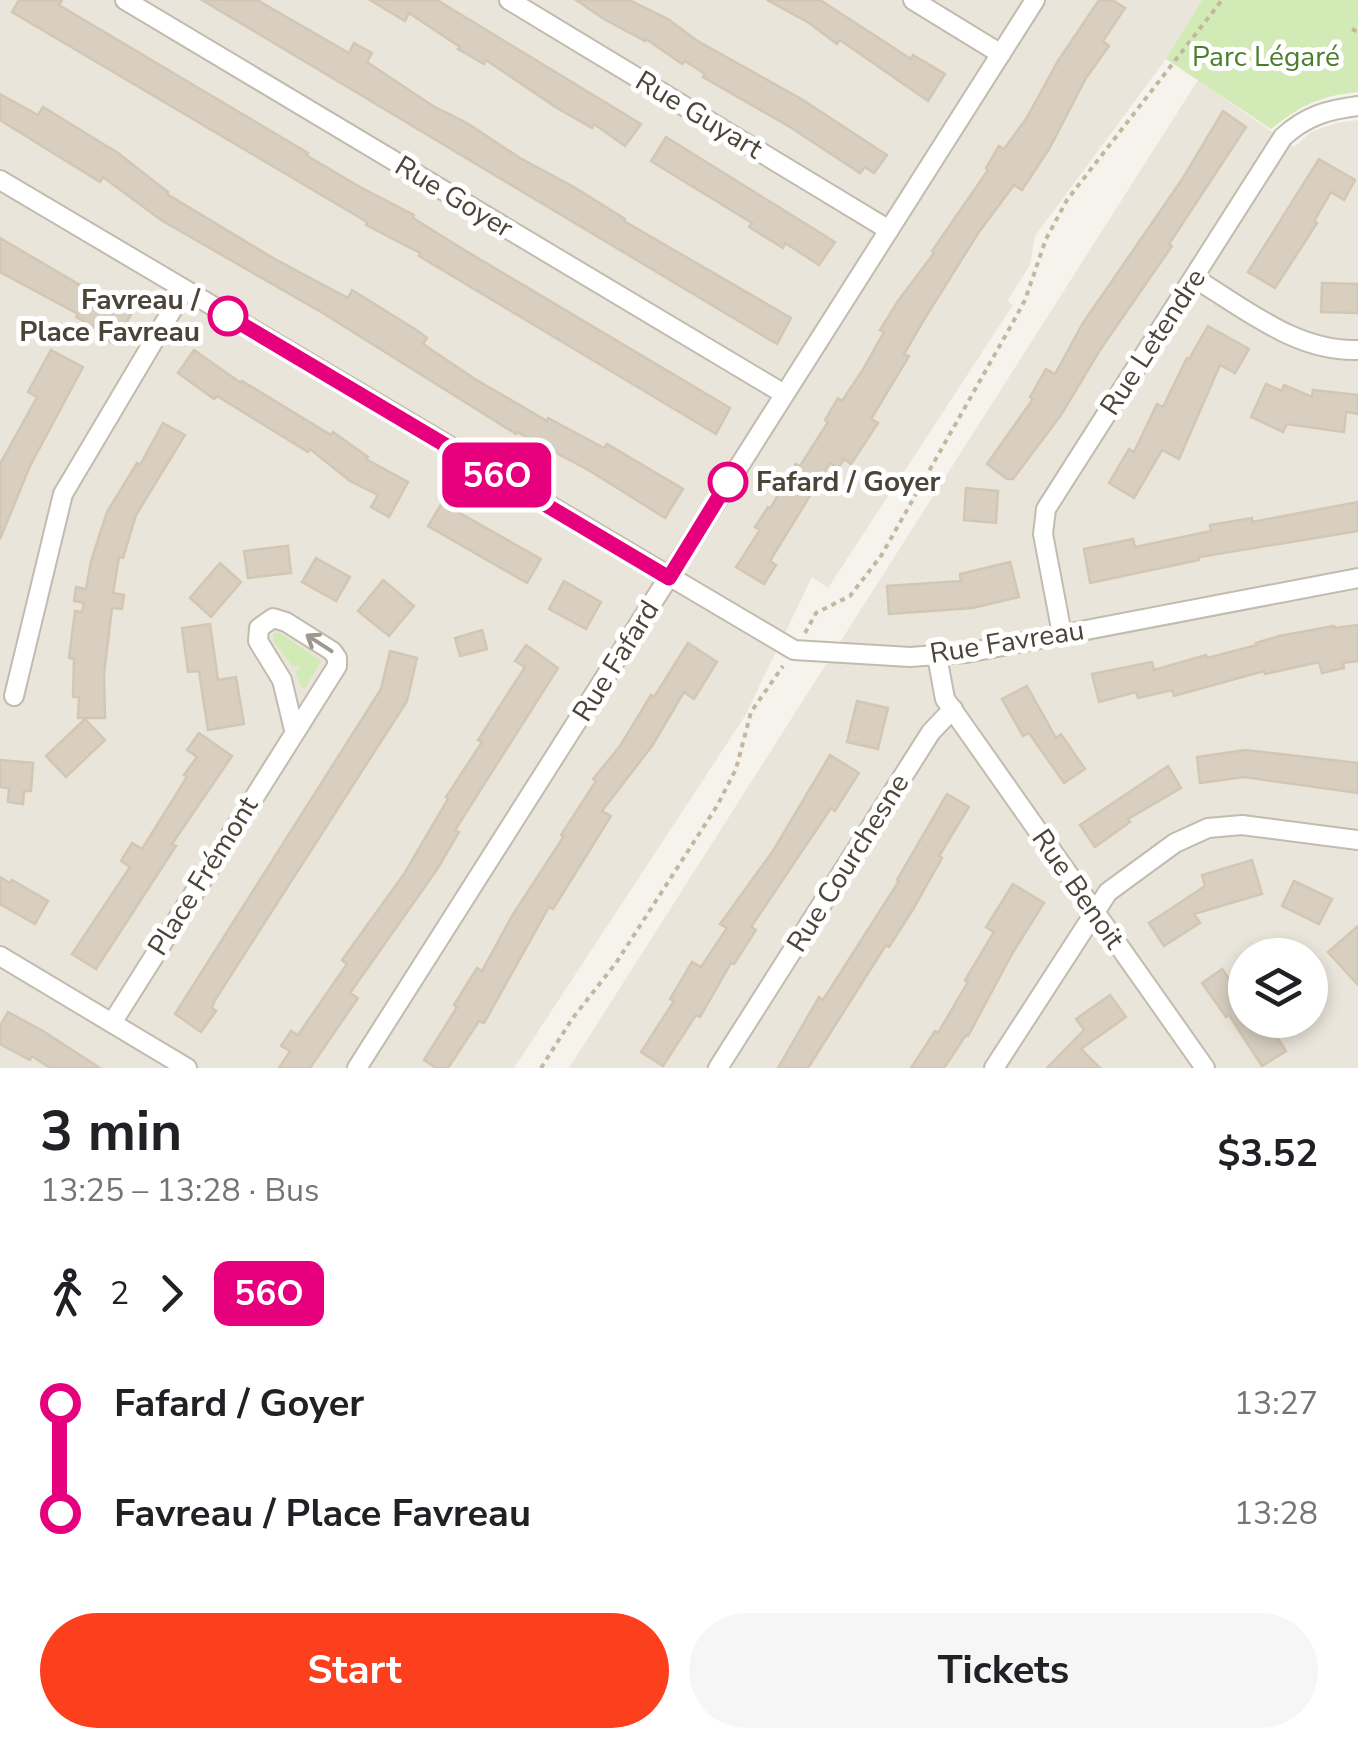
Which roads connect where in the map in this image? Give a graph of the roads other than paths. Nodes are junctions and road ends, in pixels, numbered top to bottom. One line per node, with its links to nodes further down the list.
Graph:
1 (125, 0): 12 (street, Rue Goyer)
2 (508, 0): 8 (street, Rue Guyart)
3 (913, 0): 5 (street)
4 (1035, 0): 5 (street, Rue Fafard)
5 (1002, 54): 8 (street, Rue Fafard)
6 (1358, 106): 9 (street, Rue Letendre)
7 (0, 180): 10 (street, Rue Favreau)
8 (889, 230): 12 (street, Rue Fafard)
9 (1194, 278): 11 (street); 15 (street, Rue Letendre)
10 (184, 290): 13 (street, Rue Favreau); 17 (street)
11 (1358, 350)
12 (784, 394): 13 (street, Rue Fafard)
13 (669, 578): 16 (street, Rue Favreau); 25 (street, Rue Fafard)
14 (1358, 578): 15 (street, Rue Favreau)
15 (1062, 634): 16 (street, Rue Favreau)
16 (937, 656): 18 (street)
17 (14, 696)
18 (952, 709): 21 (street, Rue Benoit); 26 (street, Rue Courchesne)
19 (294, 730): 19 (street, Place Frémont, one-way to 19); 23 (street, Place Frémont)
20 (1357, 846): 21 (street)
21 (1094, 912): 27 (street); 28 (street, Rue Benoit)
22 (0, 956): 23 (street)
23 (112, 1022): 24 (street)
24 (186, 1068)
25 (357, 1068)
26 (718, 1068)
27 (994, 1068)
28 (1205, 1068)

